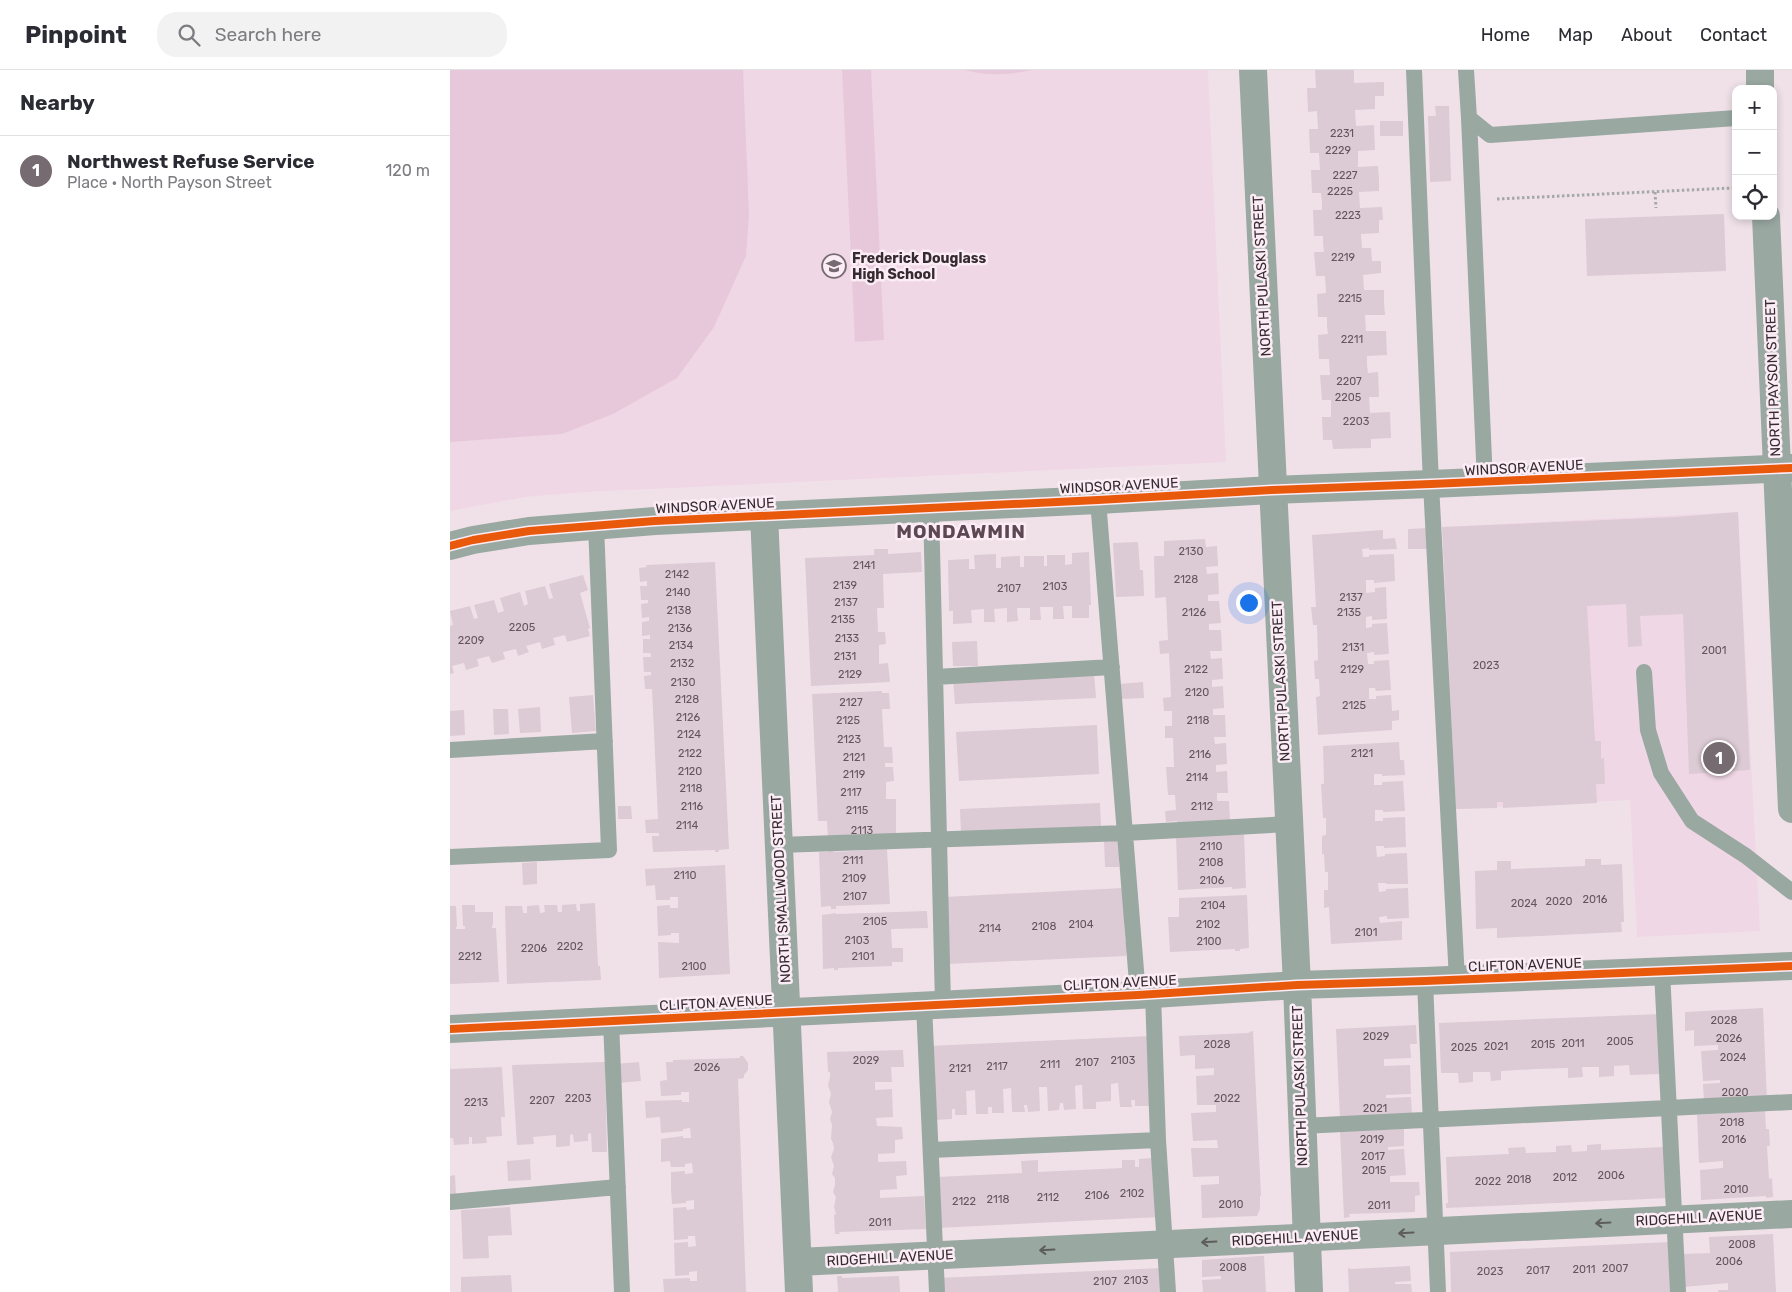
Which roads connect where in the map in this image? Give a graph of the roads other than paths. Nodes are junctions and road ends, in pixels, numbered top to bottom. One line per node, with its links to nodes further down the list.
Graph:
1 (1253, 70): 12 (street, NORTH PULASKI STREET)
2 (1414, 70): 11 (lane)
3 (1466, 70): 6 (lane)
4 (1760, 70): 5 (street)
5 (1760, 85)
6 (1469, 118): 7 (lane); 10 (lane)
7 (1732, 118)
8 (1766, 220): 9 (street, NORTH PAYSON STREET)
9 (1784, 468): 10 (street, WINDSOR AVENUE); 23 (street, NORTH PAYSON STREET)
10 (1486, 482): 11 (street, WINDSOR AVENUE)
11 (1431, 484): 12 (street, WINDSOR AVENUE); 32 (lane)
12 (1272, 490): 13 (street, WINDSOR AVENUE); 24 (street, NORTH PULASKI STREET)
13 (1098, 500): 14 (street, WINDSOR AVENUE); 18 (lane)
14 (931, 508): 15 (street, WINDSOR AVENUE); 20 (lane)
15 (764, 515): 16 (street, WINDSOR AVENUE); 27 (street, NORTH SMALLWOOD STREET)
16 (596, 525): 17 (street, WINDSOR AVENUE); 21 (lane)
17 (450, 546)
18 (1112, 667): 20 (lane); 25 (lane)
19 (1644, 672): 29 (lane)
20 (935, 677): 26 (lane)
21 (605, 741): 22 (lane); 28 (lane)
22 (450, 750)
23 (1792, 809)
24 (1288, 824): 25 (lane); 34 (street, NORTH PULASKI STREET)
25 (1125, 832): 26 (lane); 35 (lane)
26 (939, 839): 27 (lane); 36 (lane)
27 (779, 845): 37 (street, NORTH SMALLWOOD STREET)
28 (450, 857)
29 (1792, 892)
30 (1792, 966): 31 (street, CLIFTON AVENUE)
31 (1662, 972): 32 (street, CLIFTON AVENUE); 41 (lane)
32 (1457, 980): 33 (street, CLIFTON AVENUE)
33 (1425, 981): 34 (street, CLIFTON AVENUE); 42 (lane)
34 (1296, 984): 35 (street, CLIFTON AVENUE); 43 (street, NORTH PULASKI STREET)
35 (1146, 994): 36 (street, CLIFTON AVENUE); 44 (lane)
36 (934, 1005): 37 (street, CLIFTON AVENUE); 45 (lane)
37 (786, 1012): 38 (street, CLIFTON AVENUE); 54 (street, NORTH SMALLWOOD STREET)
38 (611, 1021): 39 (street, CLIFTON AVENUE); 46 (lane)
39 (450, 1028)
40 (1792, 1102): 41 (lane)
41 (1669, 1108): 42 (lane); 49 (lane)
42 (1430, 1119): 43 (lane); 50 (lane)
43 (1302, 1126): 51 (street, NORTH PULASKI STREET)
44 (1158, 1140): 45 (lane); 52 (lane)
45 (931, 1150): 53 (lane)
46 (618, 1187): 47 (lane); 55 (lane)
47 (450, 1202)
48 (1792, 1214): 49 (street, RIDGEHILL AVENUE)
49 (1674, 1219): 50 (street, RIDGEHILL AVENUE, one-way to 50); 61 (lane)
50 (1435, 1231): 51 (street, RIDGEHILL AVENUE, one-way to 51); 60 (lane)
51 (1306, 1238): 52 (street, RIDGEHILL AVENUE, one-way to 52); 59 (street, NORTH PULASKI STREET)
52 (1165, 1244): 53 (street, RIDGEHILL AVENUE, one-way to 53); 58 (lane)
53 (935, 1255): 54 (street, RIDGEHILL AVENUE); 57 (lane)
54 (798, 1262): 56 (street, NORTH SMALLWOOD STREET)
55 (622, 1292)
56 (799, 1292)
57 (937, 1292)
58 (1168, 1292)
59 (1309, 1292)
60 (1438, 1292)
61 (1678, 1292)

